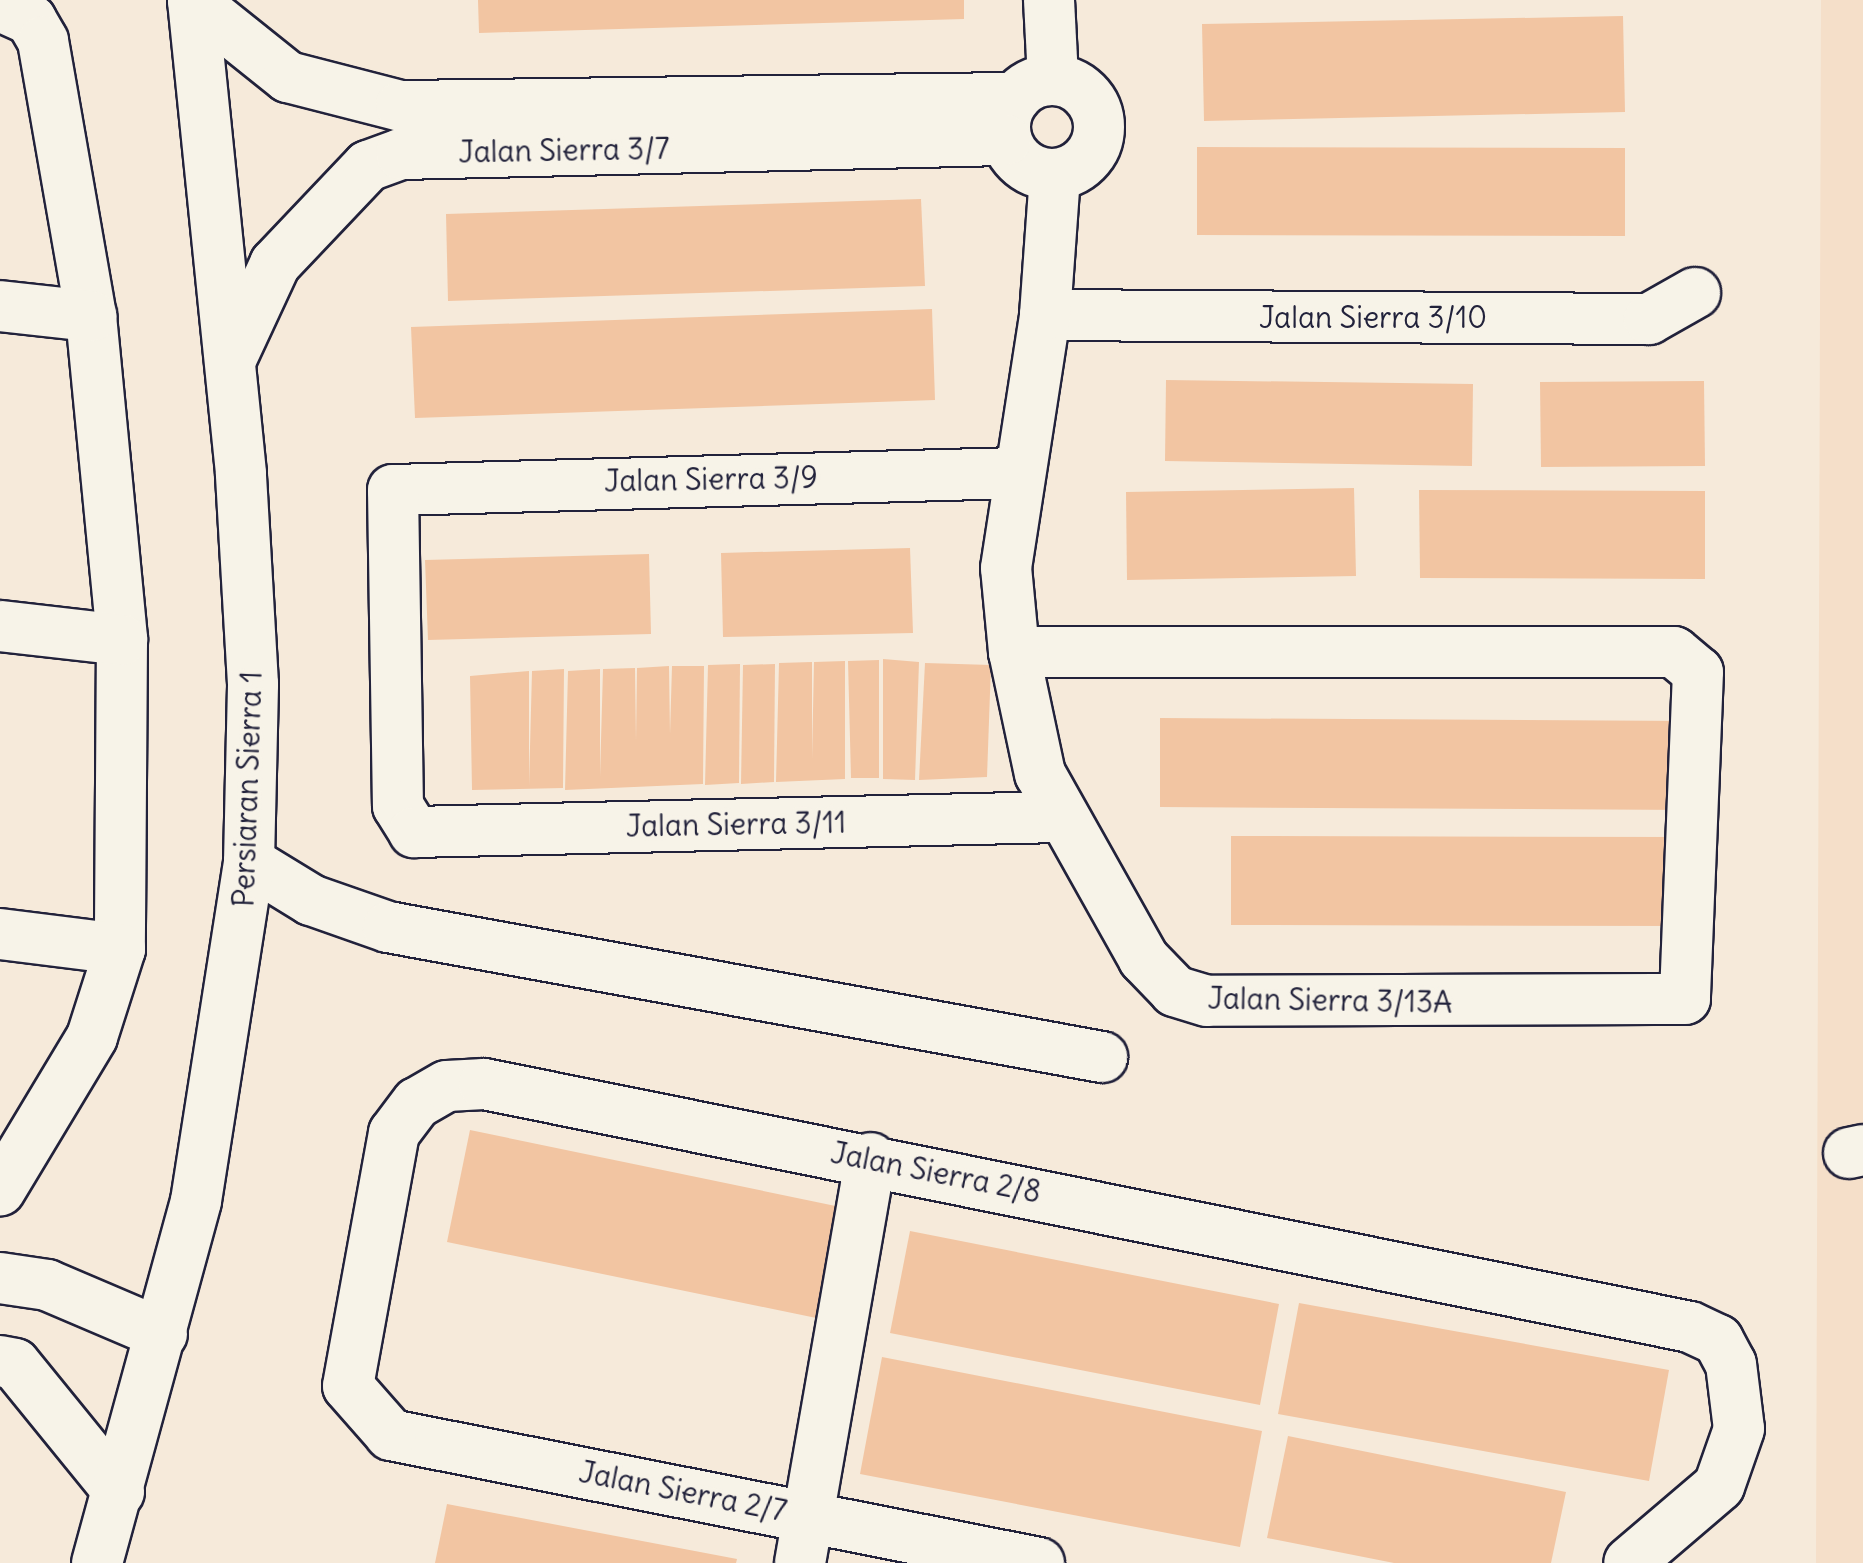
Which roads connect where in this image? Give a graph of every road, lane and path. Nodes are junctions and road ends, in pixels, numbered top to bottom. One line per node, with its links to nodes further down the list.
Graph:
1 (193, 0): 4 (street, Jalan Sierra 3/7); 5 (street, Persiaran Sierra 1)
2 (1049, 0): 6 (street)
3 (6, 7): 14 (street)
4 (288, 76): 5 (street); 7 (street, Jalan Sierra 3/7)
5 (201, 78): 10 (street, Persiaran Sierra 1)
6 (1025, 106): 7 (street, Jalan Sierra 3/7); 8 (street); 8 (street)
7 (401, 130): 9 (street, Jalan Sierra 3/7)
8 (1055, 175): 13 (street, Jalan Sierra 3/13A)
9 (305, 231): 10 (street); 15 (street, Jalan Sierra 3/7)
10 (218, 238): 15 (street, Persiaran Sierra 1)
11 (1695, 292): 13 (street, Jalan Sierra 3/10)
12 (0, 306): 14 (street)
13 (1045, 315): 16 (street, Jalan Sierra 3/13A)
14 (90, 316): 18 (street)
15 (230, 362): 22 (street, Persiaran Sierra 1)
16 (1017, 473): 19 (street, Jalan Sierra 3/13A); 21 (street, Jalan Sierra 3/9)
17 (0, 626): 18 (street)
18 (122, 640): 24 (street)
19 (1014, 652): 20 (street, Jalan Sierra 3/13A); 20 (street, Jalan Sierra 3/13A)
20 (1058, 816): 21 (street, Jalan Sierra 3/11)
21 (414, 832)
22 (249, 862): 25 (street); 29 (street, Persiaran Sierra 1)
23 (0, 934): 24 (street)
24 (120, 948): 27 (street)
25 (1102, 1057)
26 (872, 1158): 31 (street, Jalan Sierra 2/8); 33 (street); 36 (street, Jalan Sierra 2/8)
27 (0, 1190)
28 (0, 1278): 29 (street)
29 (162, 1334): 32 (street, Persiaran Sierra 1)
30 (0, 1361): 32 (street)
31 (348, 1386): 33 (street, Jalan Sierra 2/7)
32 (119, 1492): 34 (street, Persiaran Sierra 1)
33 (805, 1539): 35 (street, Jalan Sierra 2/7)
34 (98, 1563)
35 (1039, 1563)
36 (1629, 1563)

